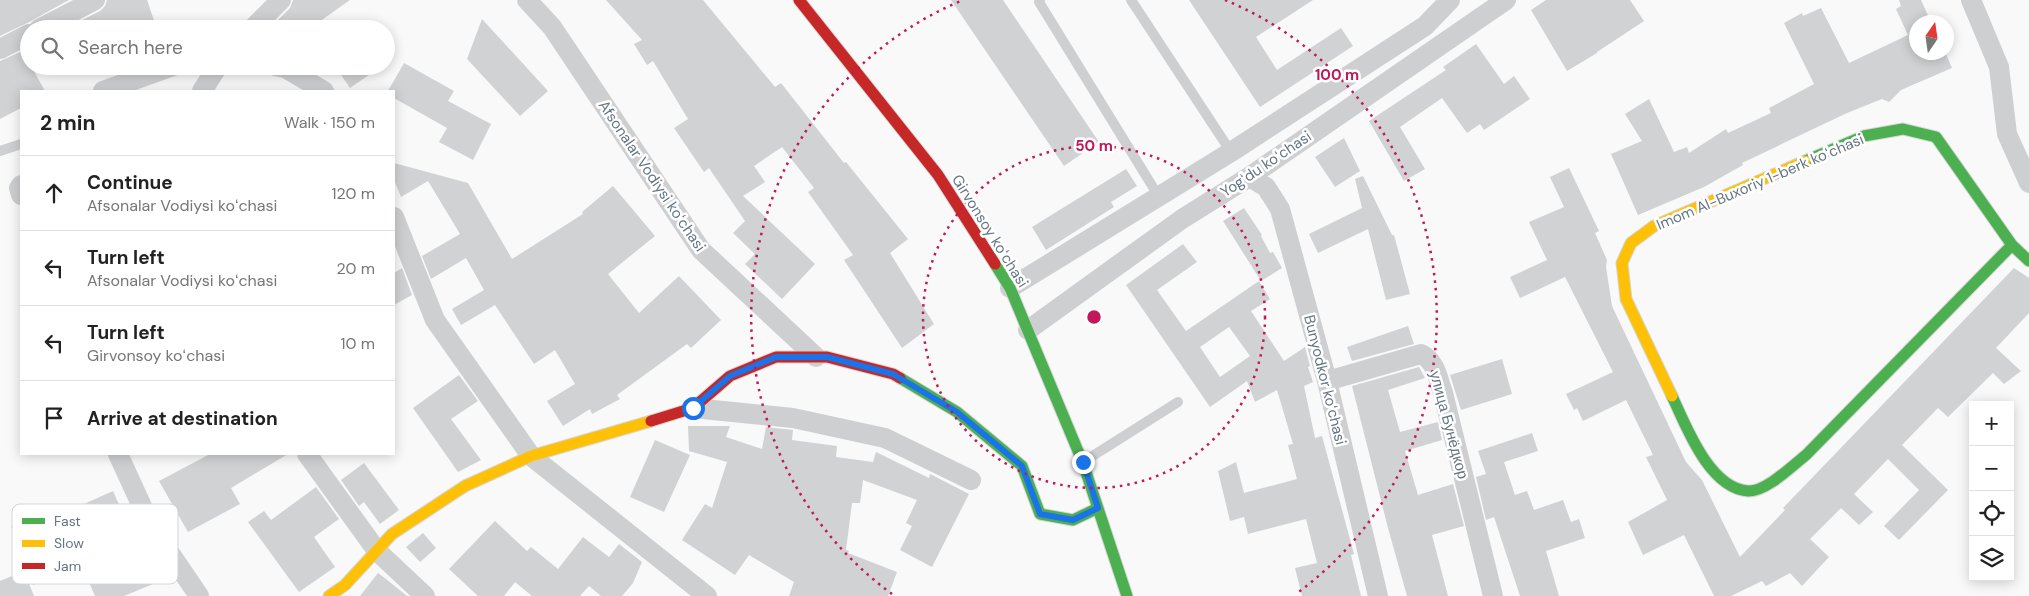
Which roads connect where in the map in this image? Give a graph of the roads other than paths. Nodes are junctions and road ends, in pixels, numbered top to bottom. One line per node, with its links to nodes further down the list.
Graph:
1 (95, 0): 10 (street)
2 (281, 0): 11 (street)
3 (527, 0): 31 (street, Afsonalar Vodiysi koʻchasi)
4 (799, 0): 29 (street, Girvonsoy koʻchasi)
5 (1040, 0): 25 (lane)
6 (1131, 0): 22 (lane)
7 (1450, 0): 22 (street, Yogʻdu koʻchasi)
8 (1506, 0): 23 (street, Yogʻdu koʻchasi)
9 (1971, 0): 24 (street)
10 (56, 20)
11 (261, 20)
12 (20, 39): 13 (street)
13 (0, 49)
14 (148, 75): 17 (street)
15 (212, 75): 18 (street)
16 (297, 75): 19 (street)
17 (106, 90)
18 (203, 90)
19 (322, 90)
20 (20, 144): 21 (lane)
21 (0, 151)
22 (1231, 152): 25 (street, Yogʻdu koʻchasi)
23 (1249, 177): 30 (street, Yogʻdu koʻchasi); 32 (street, Bunyodkor koʻchasi)
24 (2029, 183)
25 (1159, 197): 29 (street, Yogʻdu koʻchasi)
26 (395, 220): 37 (street)
27 (2012, 245): 27 (street, Imom Al-Buxoriy 1-berk koʻchasi); 28 (street, Imom Al-Buxoriy 1-berk koʻchasi)
28 (2029, 261)
29 (1010, 288): 30 (street, Girvonsoy koʻchasi)
30 (1028, 330): 38 (street, Girvonsoy koʻchasi)
31 (816, 357): 34 (street); 41 (street)
32 (1327, 381): 49 (street, Bunyodkor koʻchasi); 50 (street, улица Бунёдкор)
33 (1178, 402): 38 (lane)
34 (693, 408): 37 (street); 39 (street)
35 (118, 455): 40 (street)
36 (308, 455): 42 (street)
37 (531, 456): 42 (street); 47 (street)
38 (1083, 462): 41 (street, Girvonsoy koʻchasi)
39 (971, 480)
40 (141, 504)
41 (1098, 508): 48 (street, Girvonsoy koʻchasi)
42 (377, 550): 45 (street); 46 (street)
43 (178, 565): 44 (street)
44 (199, 596)
45 (330, 596)
46 (426, 596)
47 (707, 596)
48 (1127, 596)
49 (1378, 596)
50 (1493, 596)

